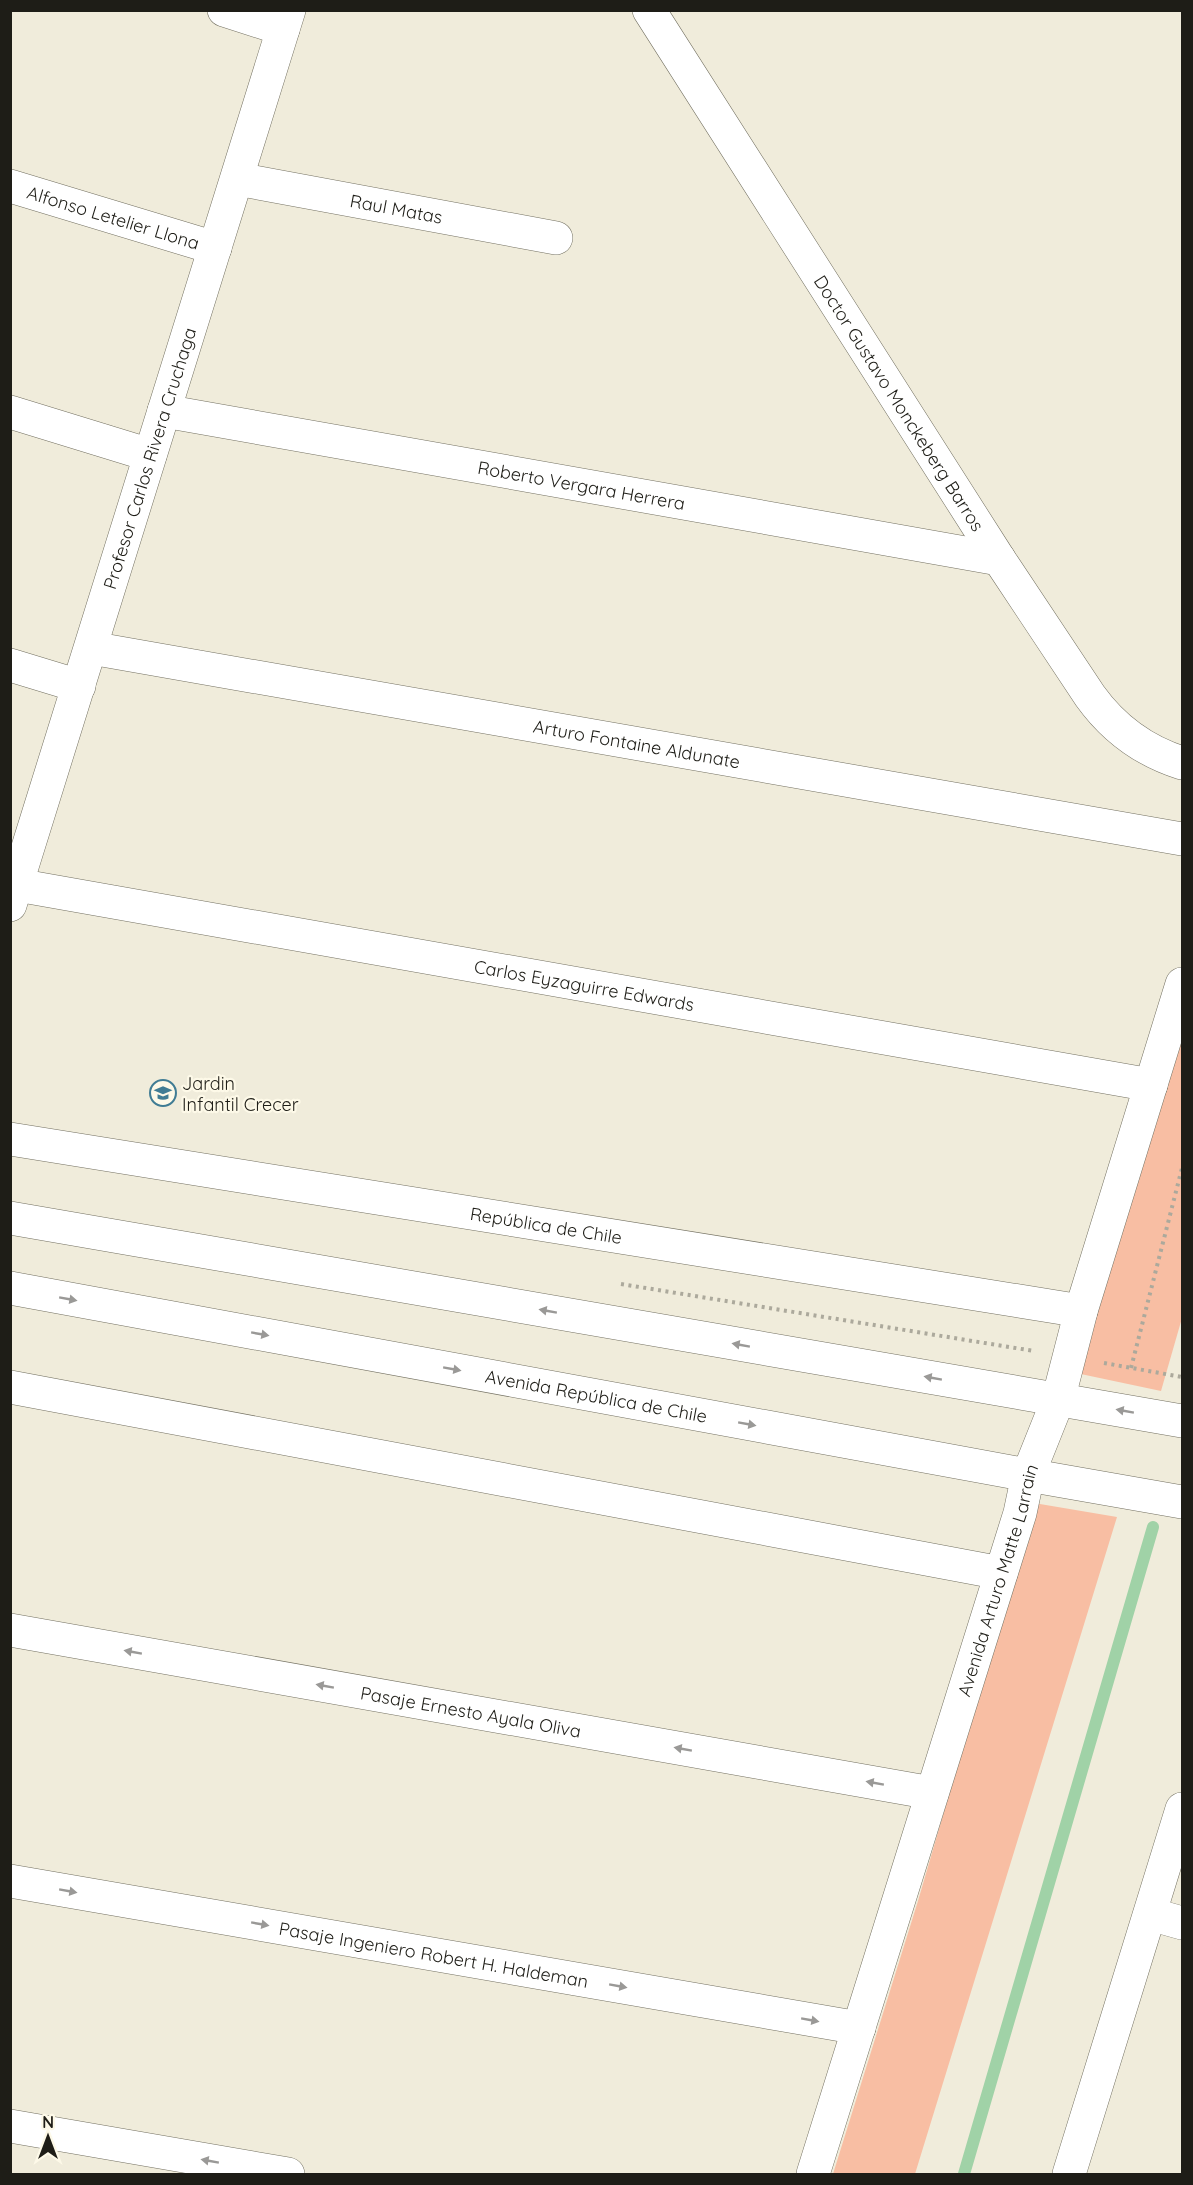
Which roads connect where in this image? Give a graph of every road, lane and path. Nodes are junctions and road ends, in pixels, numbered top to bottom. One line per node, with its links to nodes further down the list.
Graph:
1 (224, 10): 3 (street)
2 (649, 10): 11 (street, Doctor Gustavo Monckeberg Barros)
3 (286, 20): 4 (street, Profesor Carlos Rivera Cruchaga)
4 (237, 178): 6 (street, Raul Matas); 7 (street, Profesor Carlos Rivera Cruchaga)
5 (10, 186): 7 (street, Alfonso Letelier Llona)
6 (556, 238)
7 (215, 248): 8 (street, Profesor Carlos Rivera Cruchaga)
8 (164, 411): 10 (street, Profesor Carlos Rivera Cruchaga); 11 (street, Roberto Vergara Herrera)
9 (10, 412): 10 (street)
10 (150, 455): 12 (street, Profesor Carlos Rivera Cruchaga)
11 (999, 559): 15 (street, Doctor Gustavo Monckeberg Barros)
12 (91, 648): 14 (street, Profesor Carlos Rivera Cruchaga); 16 (street, Arturo Fontaine Aldunate)
13 (10, 665): 14 (street)
14 (79, 686): 17 (street, Profesor Carlos Rivera Cruchaga)
15 (1182, 763)
16 (1182, 839)
17 (12, 899): 19 (street, Carlos Eyzaguirre Edwards)
18 (1182, 984): 19 (street, Avenida Arturo Matte Larrain)
19 (1151, 1085): 24 (street, Avenida Arturo Matte Larrain)
20 (10, 1138): 24 (street, República de Chile)
21 (1182, 1168): 25 (path)
22 (10, 1218): 27 (street, one-way to 22)
23 (10, 1288): 29 (street, Avenida República de Chile, one-way to 29)
24 (1081, 1311): 27 (street, Avenida Arturo Matte Larrain)
25 (1131, 1368)
26 (10, 1387): 31 (street)
27 (1058, 1400): 28 (street, one-way to 27); 29 (street, Avenida Arturo Matte Larrain)
28 (1182, 1421)
29 (1029, 1475): 30 (street, Avenida República de Chile); 31 (street, Avenida Arturo Matte Larrain)
30 (1182, 1502)
31 (1001, 1573): 33 (street, Avenida Arturo Matte Larrain)
32 (10, 1630): 33 (street, Pasaje Ernesto Ayala Oliva, one-way to 32)
33 (932, 1793): 38 (street, Avenida Arturo Matte Larrain)
34 (1182, 1809): 36 (street)
35 (10, 1881): 38 (street, Pasaje Ingeniero Robert H. Haldeman, one-way to 38)
36 (1150, 1914): 37 (street); 40 (street)
37 (1182, 1923)
38 (859, 2028): 42 (street, Avenida Arturo Matte Larrain)
39 (10, 2126): 41 (street, one-way to 39)
40 (1071, 2174)
41 (288, 2175)
42 (813, 2175)

